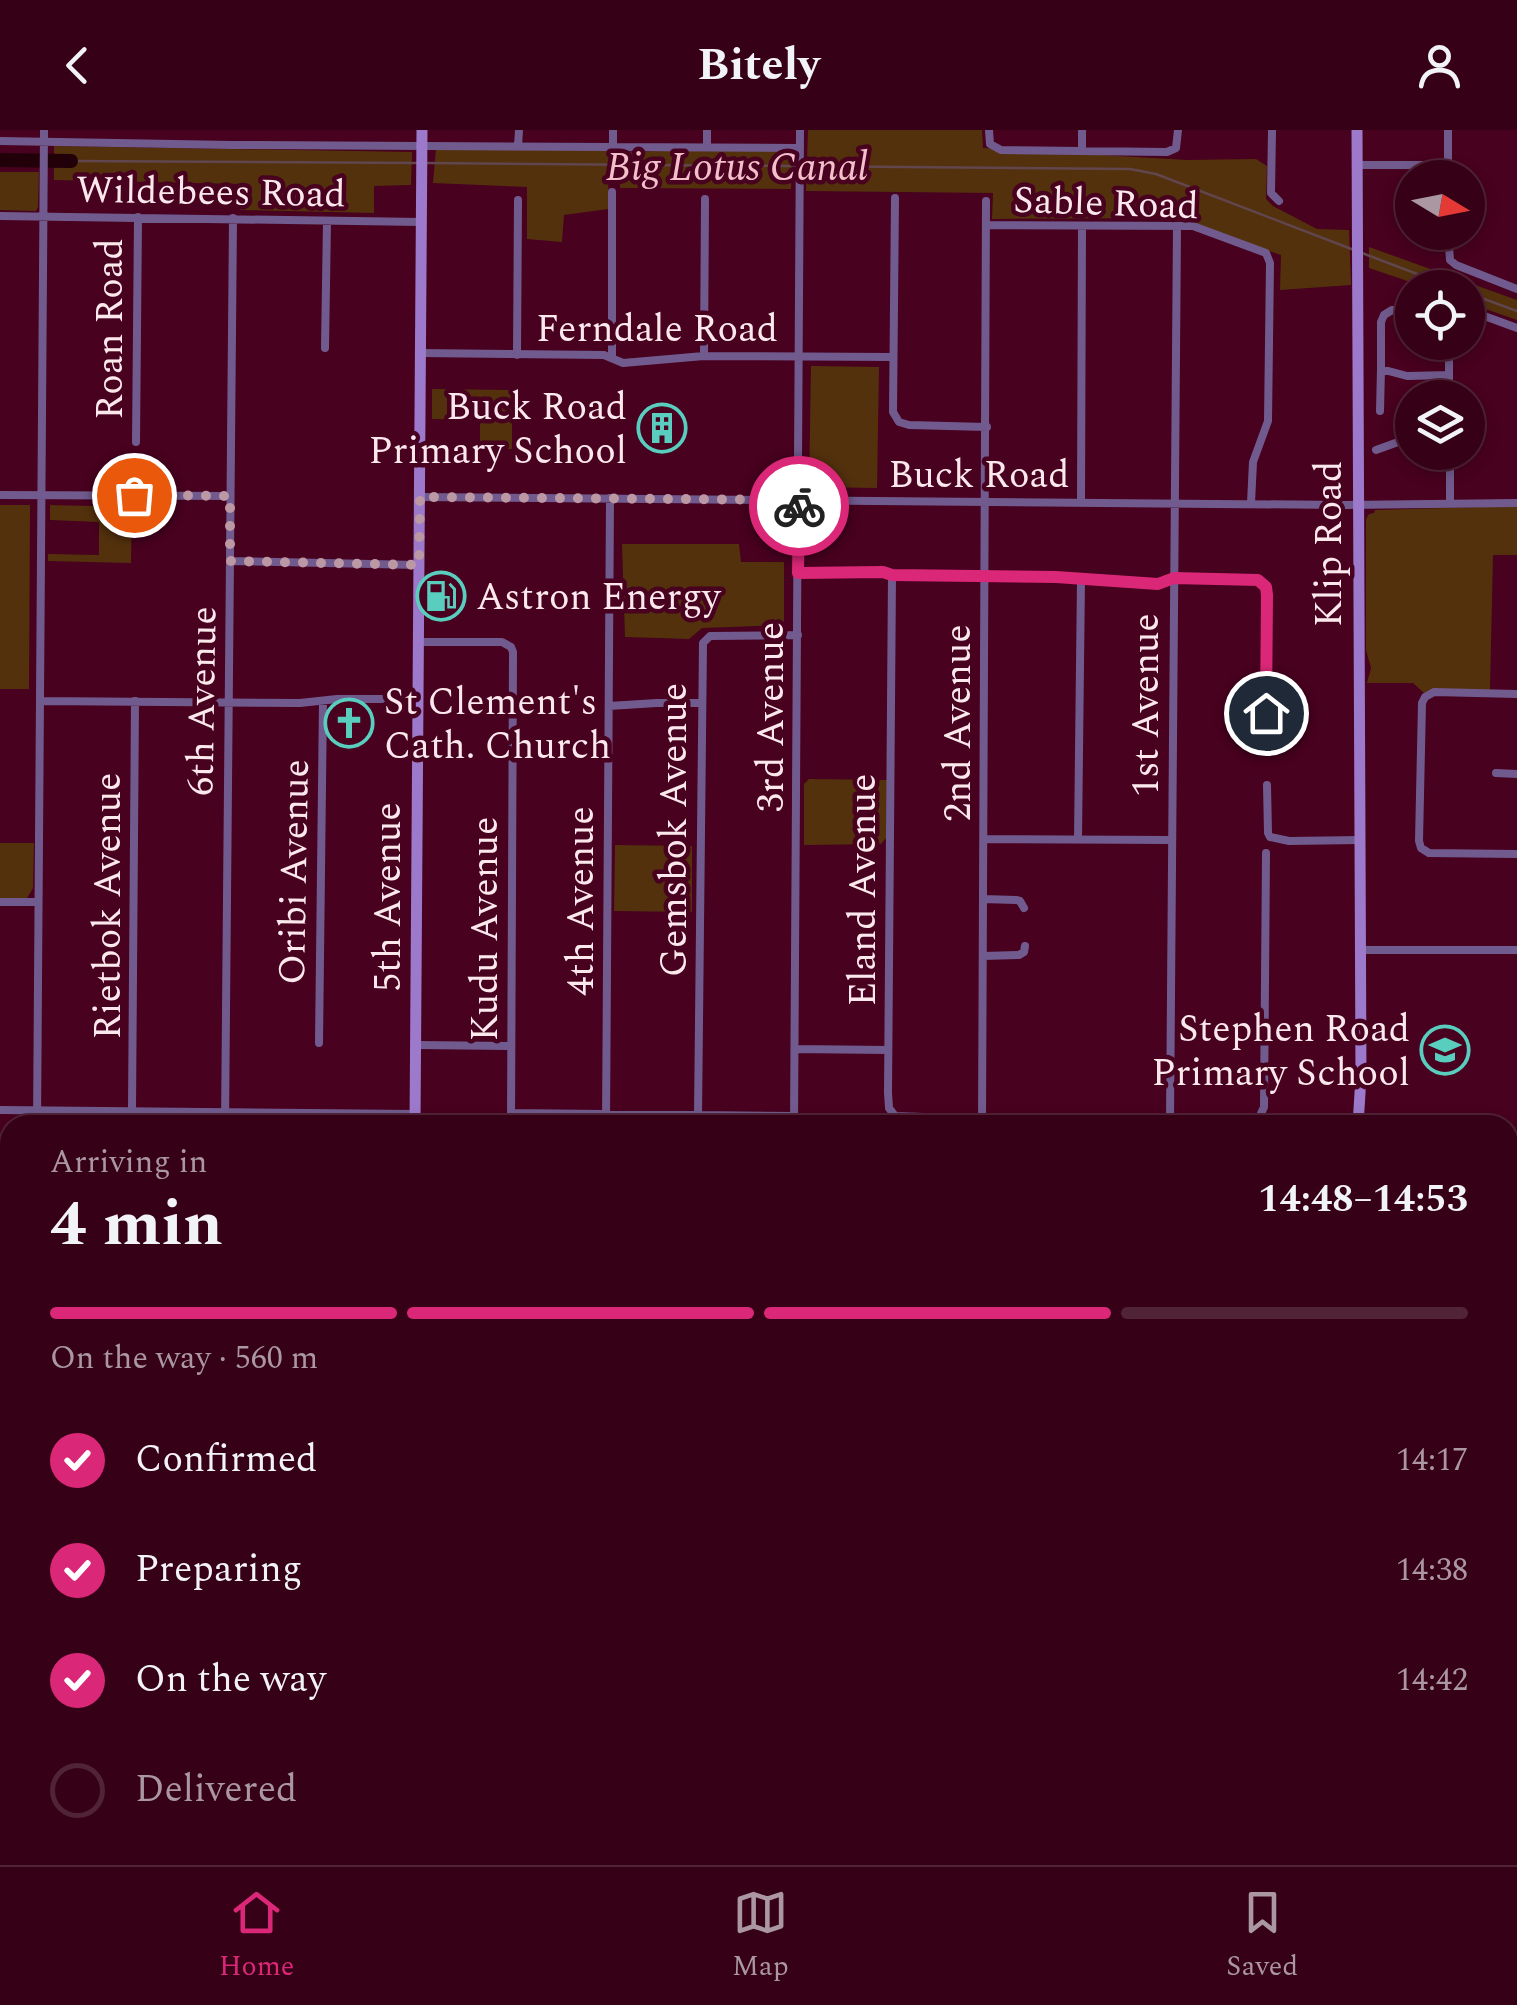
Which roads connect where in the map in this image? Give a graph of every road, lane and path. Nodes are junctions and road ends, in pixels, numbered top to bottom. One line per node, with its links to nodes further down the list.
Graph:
1 (44, 130): 17 (street)
2 (138, 130): 18 (street)
3 (233, 130): 19 (street)
4 (326, 130): 20 (street)
5 (422, 130): 26 (street, 5th Avenue)
6 (518, 130): 21 (street)
7 (613, 130): 22 (street)
8 (707, 130): 23 (street)
9 (800, 130): 24 (street, 3rd Avenue)
10 (989, 130): 25 (street)
11 (1082, 130): 25 (street)
12 (1178, 130): 25 (street)
13 (1272, 130): 34 (street)
14 (1357, 130): 29 (street, Klip Road)
15 (1448, 130): 27 (street)
16 (0, 141): 17 (street)
17 (44, 142): 18 (street); 37 (street)
18 (138, 142): 19 (street)
19 (233, 145): 20 (street)
20 (326, 145): 26 (street)
21 (518, 146): 22 (street); 26 (street)
22 (613, 146): 23 (street)
23 (706, 147): 24 (street)
24 (800, 148): 54 (street, 3rd Avenue)
25 (1082, 151)
26 (422, 152): 41 (street, 5th Avenue)
27 (1448, 160)
28 (1395, 165): 29 (street)
29 (1357, 166): 79 (street, Klip Road)
30 (612, 192): 55 (street)
31 (895, 198): 56 (street)
32 (705, 199): 53 (street)
33 (518, 200): 52 (street)
34 (1279, 200)
35 (986, 201): 42 (street, 2nd Avenue)
36 (0, 216): 37 (street, Wildebees Road)
37 (44, 216): 38 (street, Wildebees Road); 68 (street)
38 (138, 217): 39 (street, Wildebees Road); 63 (street, Roan Road)
39 (233, 218): 40 (street, Wildebees Road); 69 (street, 6th Avenue)
40 (327, 221): 41 (street, Wildebees Road); 50 (street)
41 (421, 222): 51 (street, 5th Avenue)
42 (986, 224): 43 (street, Sable Road); 62 (street, 2nd Avenue)
43 (1082, 226): 44 (street, Sable Road); 74 (street)
44 (1177, 226): 75 (street, 1st Avenue); 77 (street, Sable Road)
45 (1449, 250): 46 (street)
46 (1517, 289)
47 (1395, 310): 58 (street)
48 (1485, 316): 49 (street)
49 (1517, 328)
50 (325, 348)
51 (420, 354): 52 (street, Ferndale Road); 70 (street, 5th Avenue)
52 (517, 355): 55 (street, Ferndale Road)
53 (704, 356): 54 (street, Ferndale Road); 55 (street, Ferndale Road)
54 (800, 356): 56 (street, Ferndale Road); 72 (street, 3rd Avenue)
55 (612, 357)
56 (894, 357): 62 (street)
57 (1449, 360): 59 (street)
58 (1381, 369): 59 (street); 61 (street)
59 (1449, 375): 60 (street)
60 (1449, 380)
61 (1380, 411)
62 (987, 427): 73 (street, 2nd Avenue)
63 (136, 442)
64 (1395, 443): 65 (street)
65 (1376, 450)
66 (1450, 470): 78 (street)
67 (0, 495): 68 (street)
68 (42, 495): 69 (street); 91 (street)
69 (230, 496): 80 (street, 6th Avenue)
70 (420, 497): 71 (street, Buck Road); 81 (street, 5th Avenue)
71 (610, 498): 72 (street, Buck Road); 96 (street, 4th Avenue)
72 (799, 500): 73 (street, Buck Road); 82 (street, 3rd Avenue)
73 (987, 501): 74 (street, Buck Road); 84 (street, 2nd Avenue)
74 (1081, 502): 75 (street, Buck Road)
75 (1174, 502): 77 (street, Buck Road); 86 (street, 1st Avenue)
76 (1517, 502): 78 (street, Buck Road)
77 (1251, 503): 79 (street, Buck Road)
78 (1450, 504): 79 (street, Buck Road)
79 (1358, 505): 104 (street, Klip Road)
80 (230, 561): 81 (street); 94 (street, 6th Avenue)
81 (419, 565): 88 (street, 5th Avenue)
82 (798, 573): 83 (street); 87 (street, 3rd Avenue)
83 (892, 575): 84 (street); 119 (street, Eland Avenue)
84 (986, 576): 85 (street); 101 (street, 2nd Avenue)
85 (1081, 578): 86 (street); 102 (street)
86 (1174, 578): 97 (street); 103 (street, 1st Avenue)
87 (798, 635): 95 (street, Gemsbok Avenue); 118 (street, 3rd Avenue)
88 (418, 642): 90 (street, 5th Avenue); 117 (street, Kudu Avenue)
89 (1517, 694): 106 (street)
90 (418, 700): 93 (street); 116 (street, 5th Avenue)
91 (40, 701): 92 (street); 109 (street)
92 (136, 701): 94 (street); 123 (street, Rietbok Avenue)
93 (322, 701): 94 (street); 115 (street, Oribi Avenue)
94 (229, 702): 124 (street, 6th Avenue)
95 (701, 703): 96 (street); 132 (street, Gemsbok Avenue)
96 (609, 706): 131 (street, 4th Avenue)
97 (1266, 713)
98 (1496, 773): 99 (street)
99 (1517, 774)
100 (1267, 784): 104 (street)
101 (984, 839): 102 (street); 107 (street, 2nd Avenue)
102 (1078, 840): 103 (street)
103 (1172, 840): 136 (street, 1st Avenue)
104 (1360, 840): 112 (street, Klip Road)
105 (1266, 853): 137 (street)
106 (1517, 854)
107 (983, 898): 110 (street); 114 (street, 2nd Avenue)
108 (0, 902): 109 (street)
109 (38, 902): 122 (street)
110 (1024, 908)
111 (1025, 946): 114 (street)
112 (1360, 950): 113 (street); 120 (street, Klip Road)
113 (1517, 950)
114 (984, 956): 135 (street, 2nd Avenue)
115 (319, 1043)
116 (416, 1044): 117 (street); 129 (street, 5th Avenue)
117 (510, 1046): 125 (street, Kudu Avenue)
118 (795, 1049): 119 (street); 133 (street, 3rd Avenue)
119 (888, 1050): 134 (street, Eland Avenue)
120 (1361, 1077): 138 (street, Klip Road); 139 (street, Klip Road)
121 (0, 1110): 122 (street)
122 (37, 1110): 123 (street); 126 (street)
123 (132, 1110): 124 (street)
124 (225, 1111): 127 (street, 6th Avenue); 128 (street)
125 (510, 1113): 130 (street)
126 (37, 1115)
127 (225, 1115)
128 (309, 1115)
129 (415, 1115)
130 (537, 1115)
131 (606, 1115)
132 (698, 1115)
133 (794, 1115)
134 (894, 1115)
135 (982, 1115)
136 (1170, 1115)
137 (1262, 1115)
138 (1359, 1115)
139 (1365, 1115)

